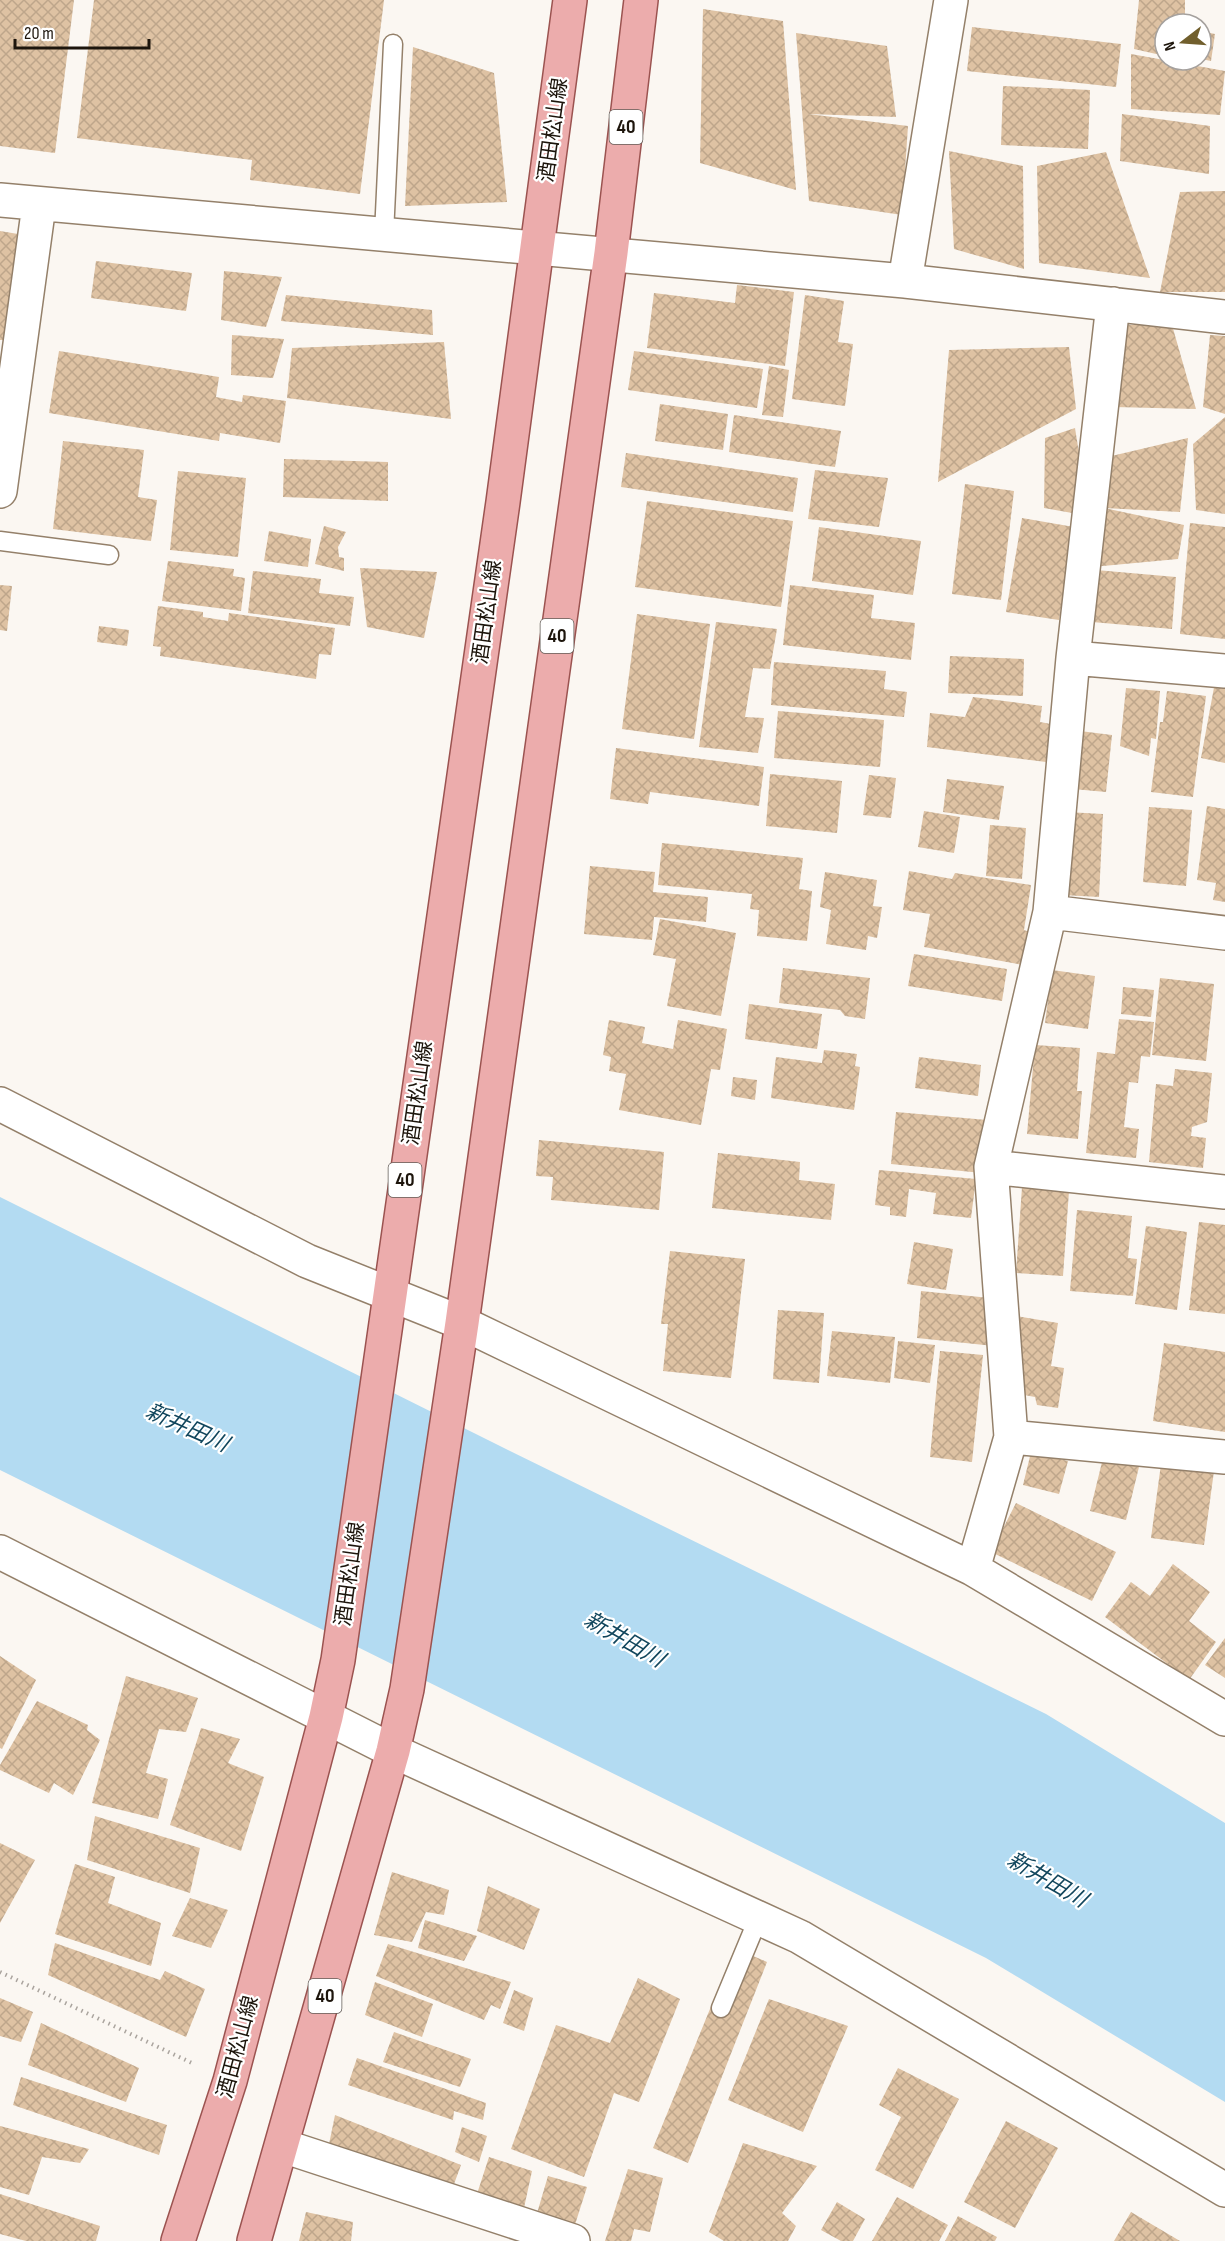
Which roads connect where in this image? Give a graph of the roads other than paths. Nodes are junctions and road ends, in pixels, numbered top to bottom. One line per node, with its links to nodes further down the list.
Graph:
1 (570, 0): 8 (main road, 酒田松山線 / 40)
2 (641, 0): 9 (main road, 40)
3 (951, 0): 10 (street)
4 (393, 44): 7 (lane)
5 (0, 200): 6 (street)
6 (39, 205): 7 (street); 13 (street)
7 (384, 234): 8 (street)
8 (537, 246): 9 (street); 23 (main road, 酒田松山線 / 40)
9 (611, 253): 10 (street); 24 (main road, 40)
10 (905, 281): 11 (street)
11 (1113, 304): 12 (street); 16 (street)
12 (1225, 317)
13 (1, 497)
14 (0, 541): 15 (lane)
15 (109, 555)
16 (1073, 658): 17 (street); 18 (street)
17 (1225, 671)
18 (1050, 912): 19 (street); 21 (street)
19 (1225, 933)
20 (0, 1104): 23 (street)
21 (991, 1167): 22 (street); 25 (street)
22 (1225, 1192)
23 (389, 1294): 24 (street); 29 (main road, 酒田松山線 / 40)
24 (462, 1323): 28 (street); 31 (main road, 40)
25 (1011, 1437): 26 (street); 28 (street)
26 (1225, 1456)
27 (0, 1552): 29 (street)
28 (973, 1569): 30 (street)
29 (326, 1717): 31 (street); 36 (main road, 酒田松山線 / 40)
30 (1225, 1719)
31 (393, 1751): 32 (street); 34 (main road, 40)
32 (758, 1919): 33 (lane); 35 (street)
33 (721, 2008)
34 (283, 2146): 37 (main road, 40); 38 (street)
35 (1225, 2190)
36 (178, 2241)
37 (254, 2241)
38 (573, 2241)

